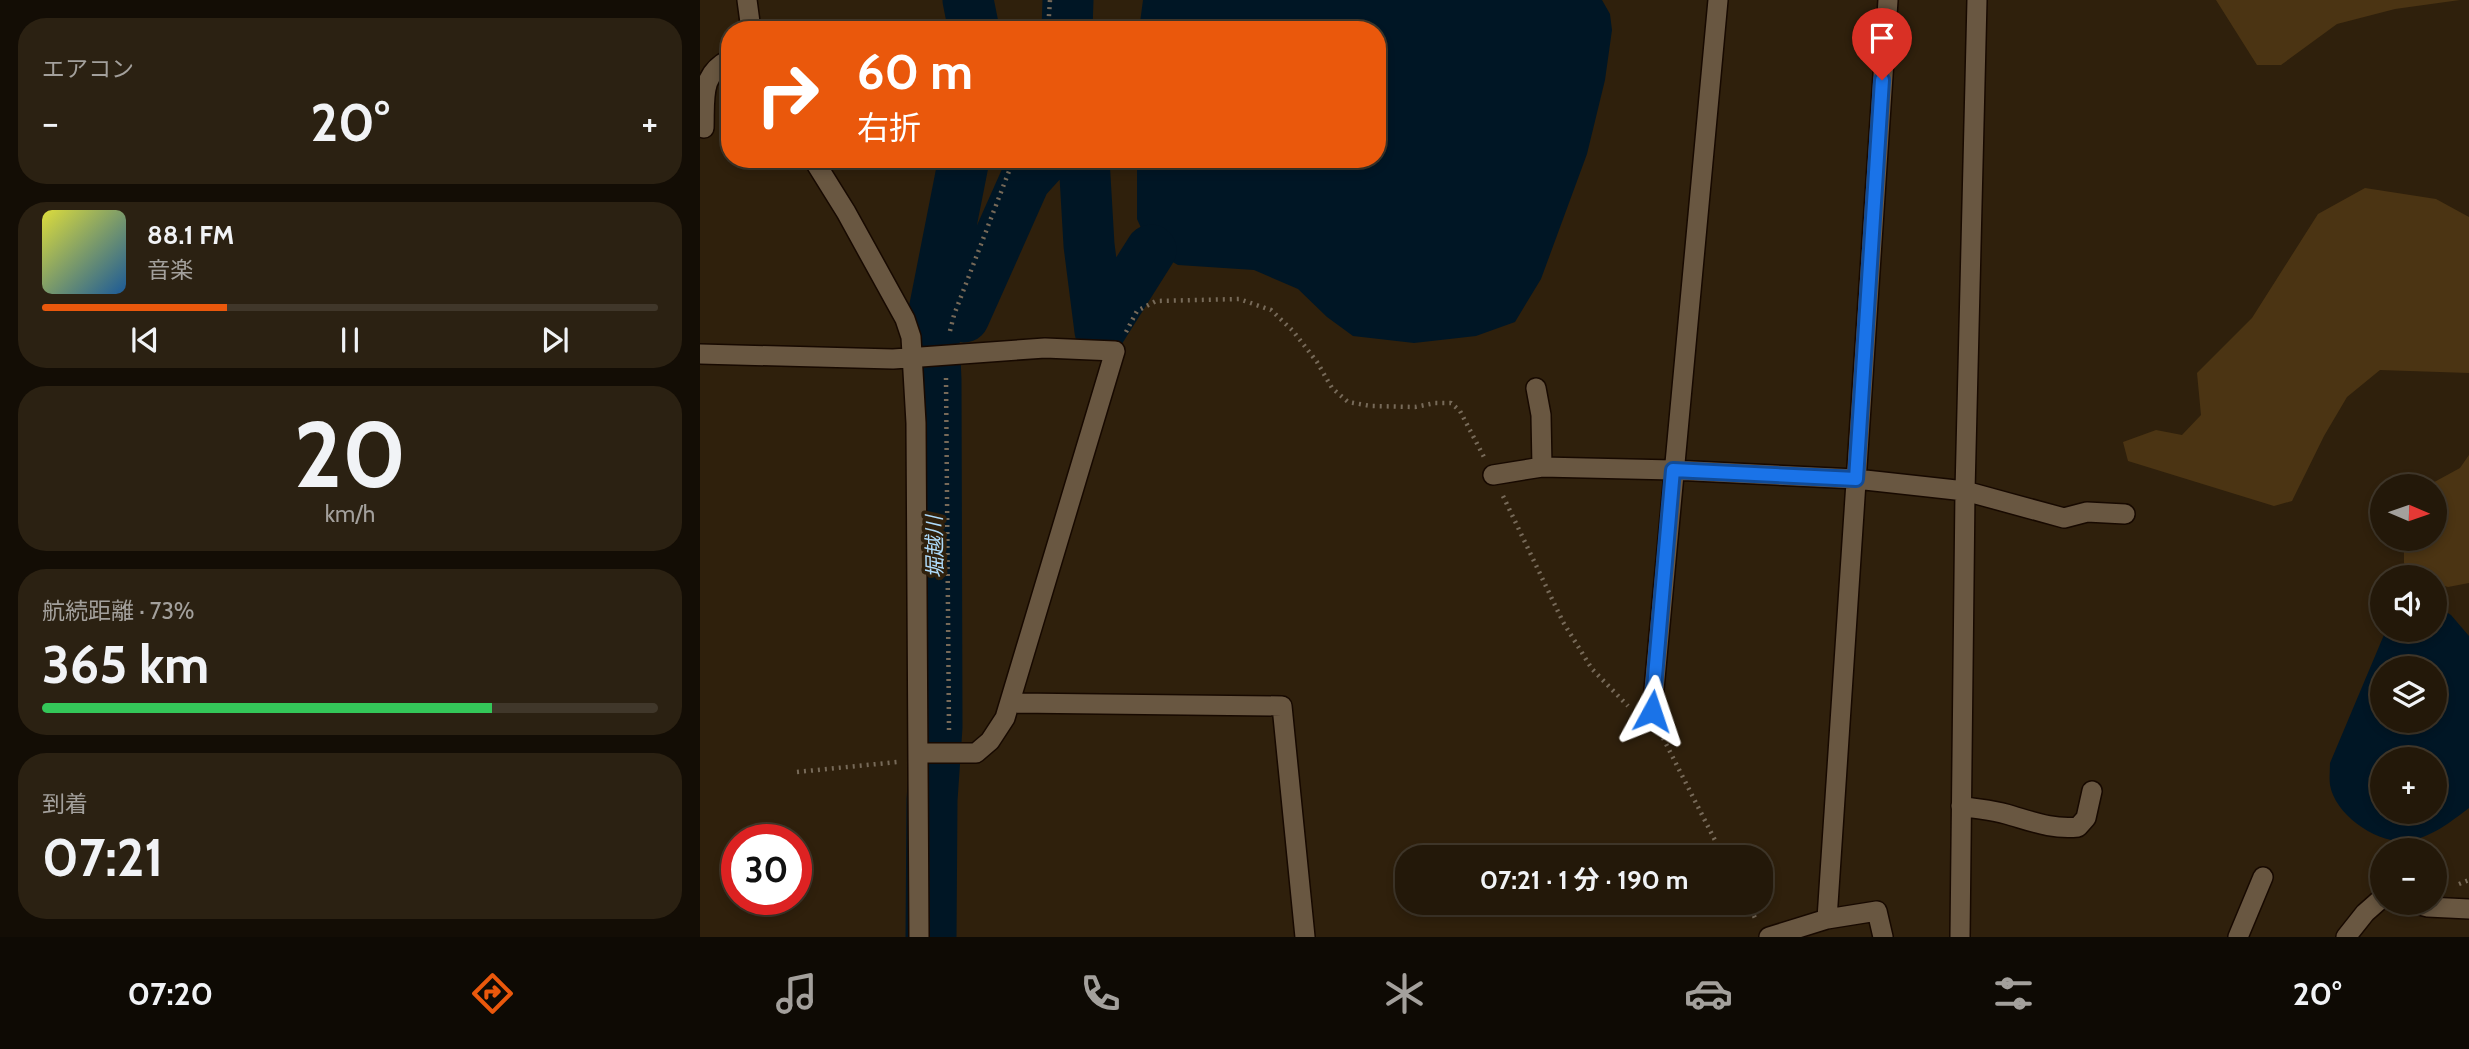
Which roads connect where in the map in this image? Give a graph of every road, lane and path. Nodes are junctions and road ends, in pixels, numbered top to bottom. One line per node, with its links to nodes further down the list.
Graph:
1 (747, 0): 6 (street)
2 (1050, 0): 7 (path)
3 (1718, 0): 18 (street)
4 (1888, 0): 20 (street)
5 (1977, 0): 21 (street)
6 (750, 21)
7 (1049, 21)
8 (721, 64): 9 (street)
9 (704, 128)
10 (819, 168): 14 (street)
11 (1010, 168): 15 (path)
12 (1115, 351): 15 (street); 19 (path); 23 (street)
13 (700, 354): 14 (street)
14 (918, 357): 15 (street); 26 (street)
15 (945, 357): 26 (path)
16 (1536, 388): 17 (street)
17 (1542, 467): 18 (street); 19 (street)
18 (1673, 470): 20 (street); 25 (street)
19 (1493, 475): 24 (path)
20 (1856, 479): 21 (street); 35 (street)
21 (1965, 491): 22 (street); 29 (street)
22 (2126, 514)
23 (1010, 703): 26 (street); 37 (street)
24 (1631, 708)
25 (1657, 724): 30 (path)
26 (932, 755): 27 (path); 36 (street)
27 (797, 772)
28 (2092, 791): 29 (street)
29 (1961, 806): 40 (street)
30 (1717, 845)
31 (2263, 877): 41 (street)
32 (2370, 908): 42 (street)
33 (2447, 908): 34 (street)
34 (2469, 909)
35 (1826, 919): 38 (street); 39 (street)
36 (919, 937)
37 (1305, 937)
38 (1769, 937)
39 (1883, 937)
40 (1960, 937)
41 (2238, 937)
42 (2346, 937)

